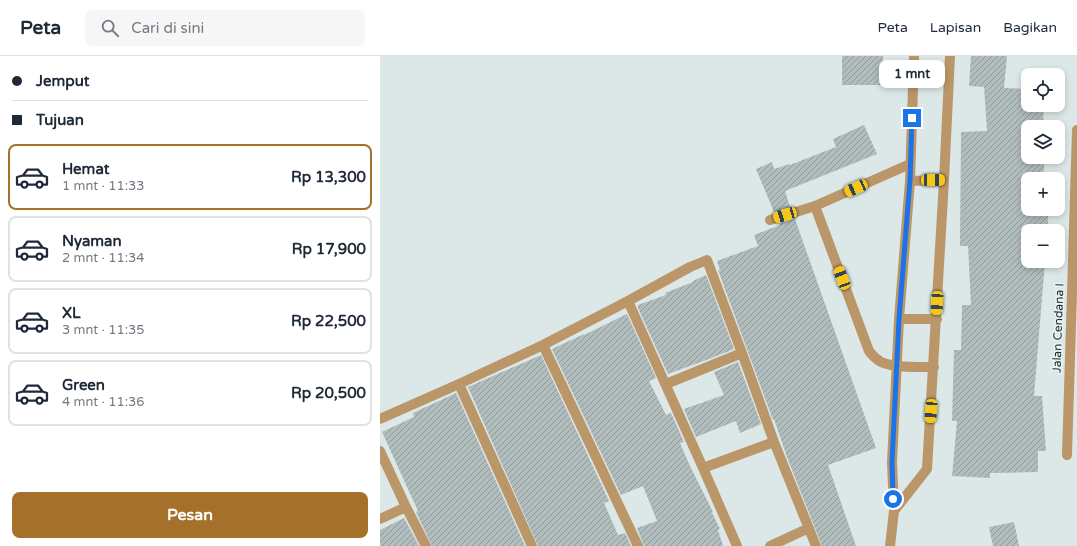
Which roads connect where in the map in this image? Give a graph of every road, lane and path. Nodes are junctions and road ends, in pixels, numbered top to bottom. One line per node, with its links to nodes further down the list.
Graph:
1 (914, 56): 4 (street)
2 (950, 56): 6 (street)
3 (1077, 130): 21 (street, Jalan Cendana I)
4 (910, 164): 5 (street); 7 (street)
5 (910, 180): 6 (street); 10 (street)
6 (944, 180): 11 (street)
7 (815, 206): 8 (street); 14 (street)
8 (770, 220)
9 (628, 301): 12 (street); 13 (street); 17 (street)
10 (899, 319): 11 (street); 14 (street)
11 (936, 319): 15 (street)
12 (543, 345): 16 (street); 29 (street)
13 (742, 353): 17 (street); 19 (street)
14 (897, 365): 15 (street); 24 (street)
15 (934, 367): 24 (street)
16 (459, 384): 18 (street); 28 (street)
17 (666, 384): 22 (street)
18 (380, 419)
19 (774, 442): 22 (street); 26 (street)
20 (380, 451): 23 (street)
21 (1068, 455)
22 (704, 468): 30 (street)
23 (406, 507): 25 (street); 27 (street)
24 (894, 511): 33 (street)
25 (380, 519)
26 (809, 528): 31 (street); 32 (street)
27 (426, 546)
28 (532, 546)
29 (638, 546)
30 (737, 546)
31 (770, 546)
32 (816, 546)
33 (890, 546)

